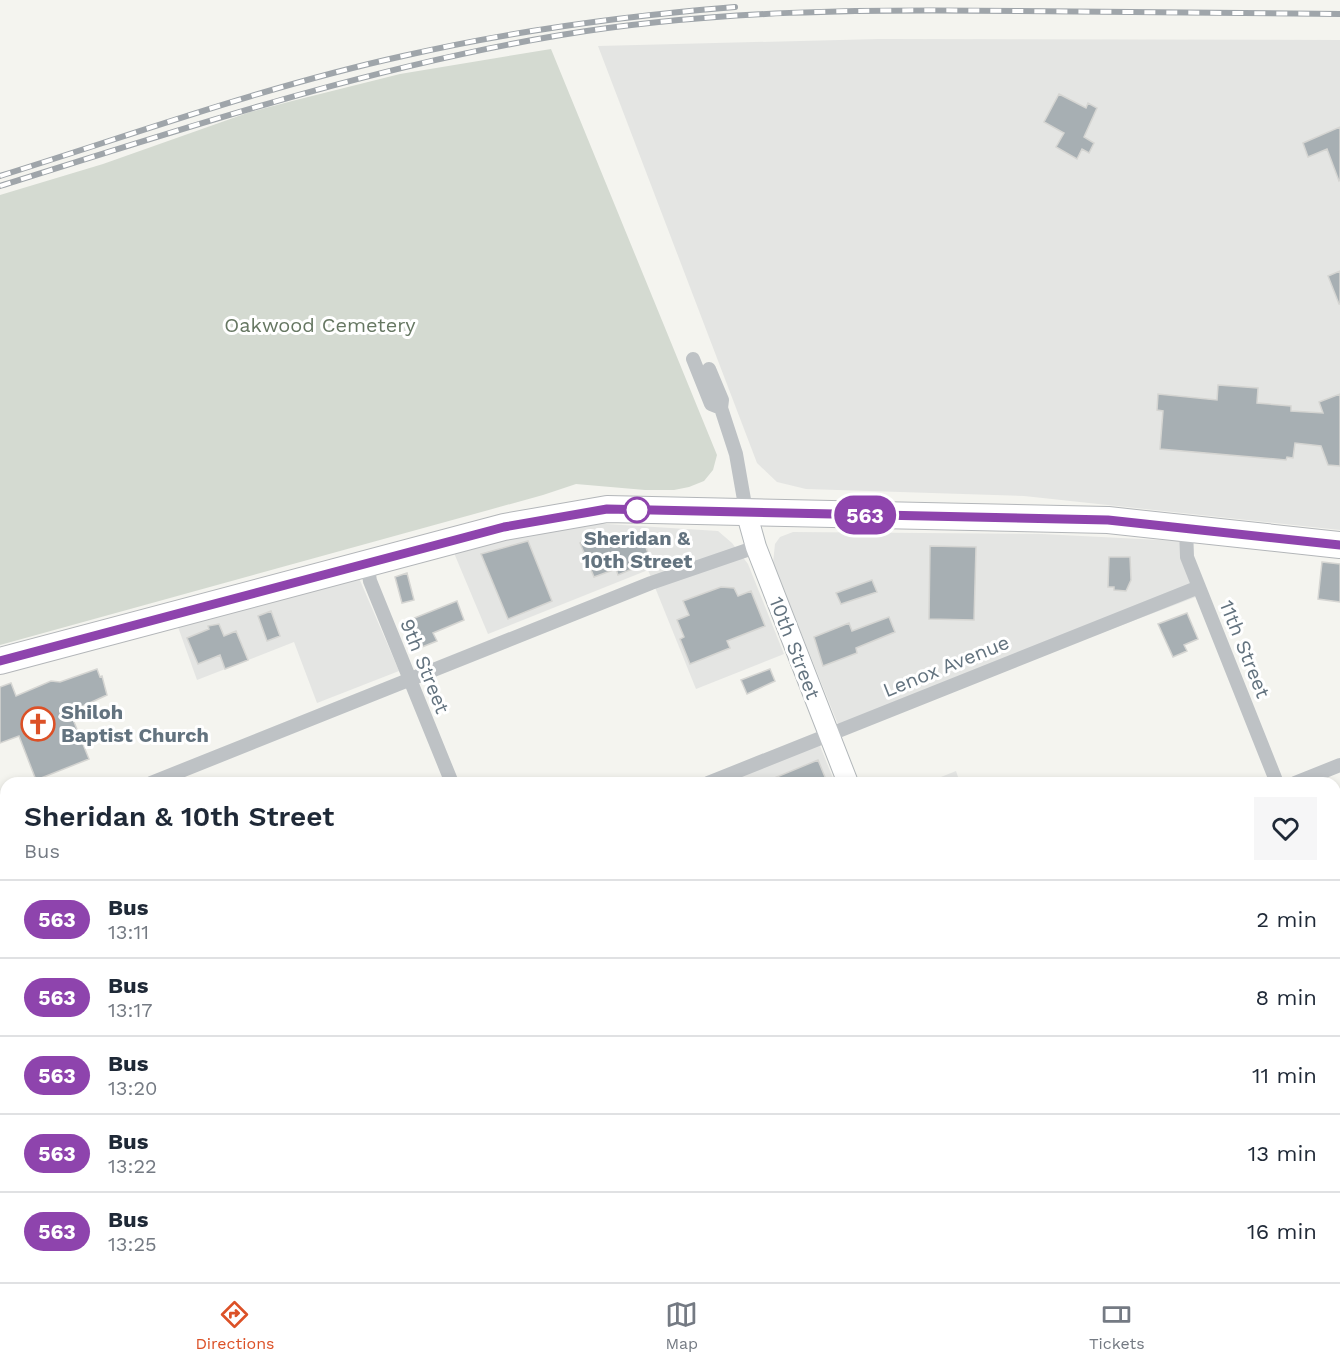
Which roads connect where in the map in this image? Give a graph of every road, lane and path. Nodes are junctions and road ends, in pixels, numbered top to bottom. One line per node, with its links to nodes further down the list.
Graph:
1 (693, 359): 3 (street)
2 (709, 369): 3 (street)
3 (721, 408): 4 (street)
4 (746, 511): 5 (highway); 7 (street, 10th Street); 8 (highway)
5 (1186, 528): 6 (highway); 9 (street, 11th Street)
6 (1340, 545)
7 (756, 547): 11 (street); 12 (street, 10th Street)
8 (367, 563): 10 (highway); 11 (street, 9th Street)
9 (1199, 587): 12 (street, Lenox Avenue); 18 (street, 11th Street)
10 (0, 661)
11 (410, 679): 14 (street); 15 (street, 9th Street)
12 (828, 735): 16 (street, Lenox Avenue); 17 (street, 10th Street)
13 (1340, 765): 19 (street)
14 (166, 777)
15 (450, 777)
16 (723, 777)
17 (846, 777)
18 (1275, 777)
19 (1310, 777)

